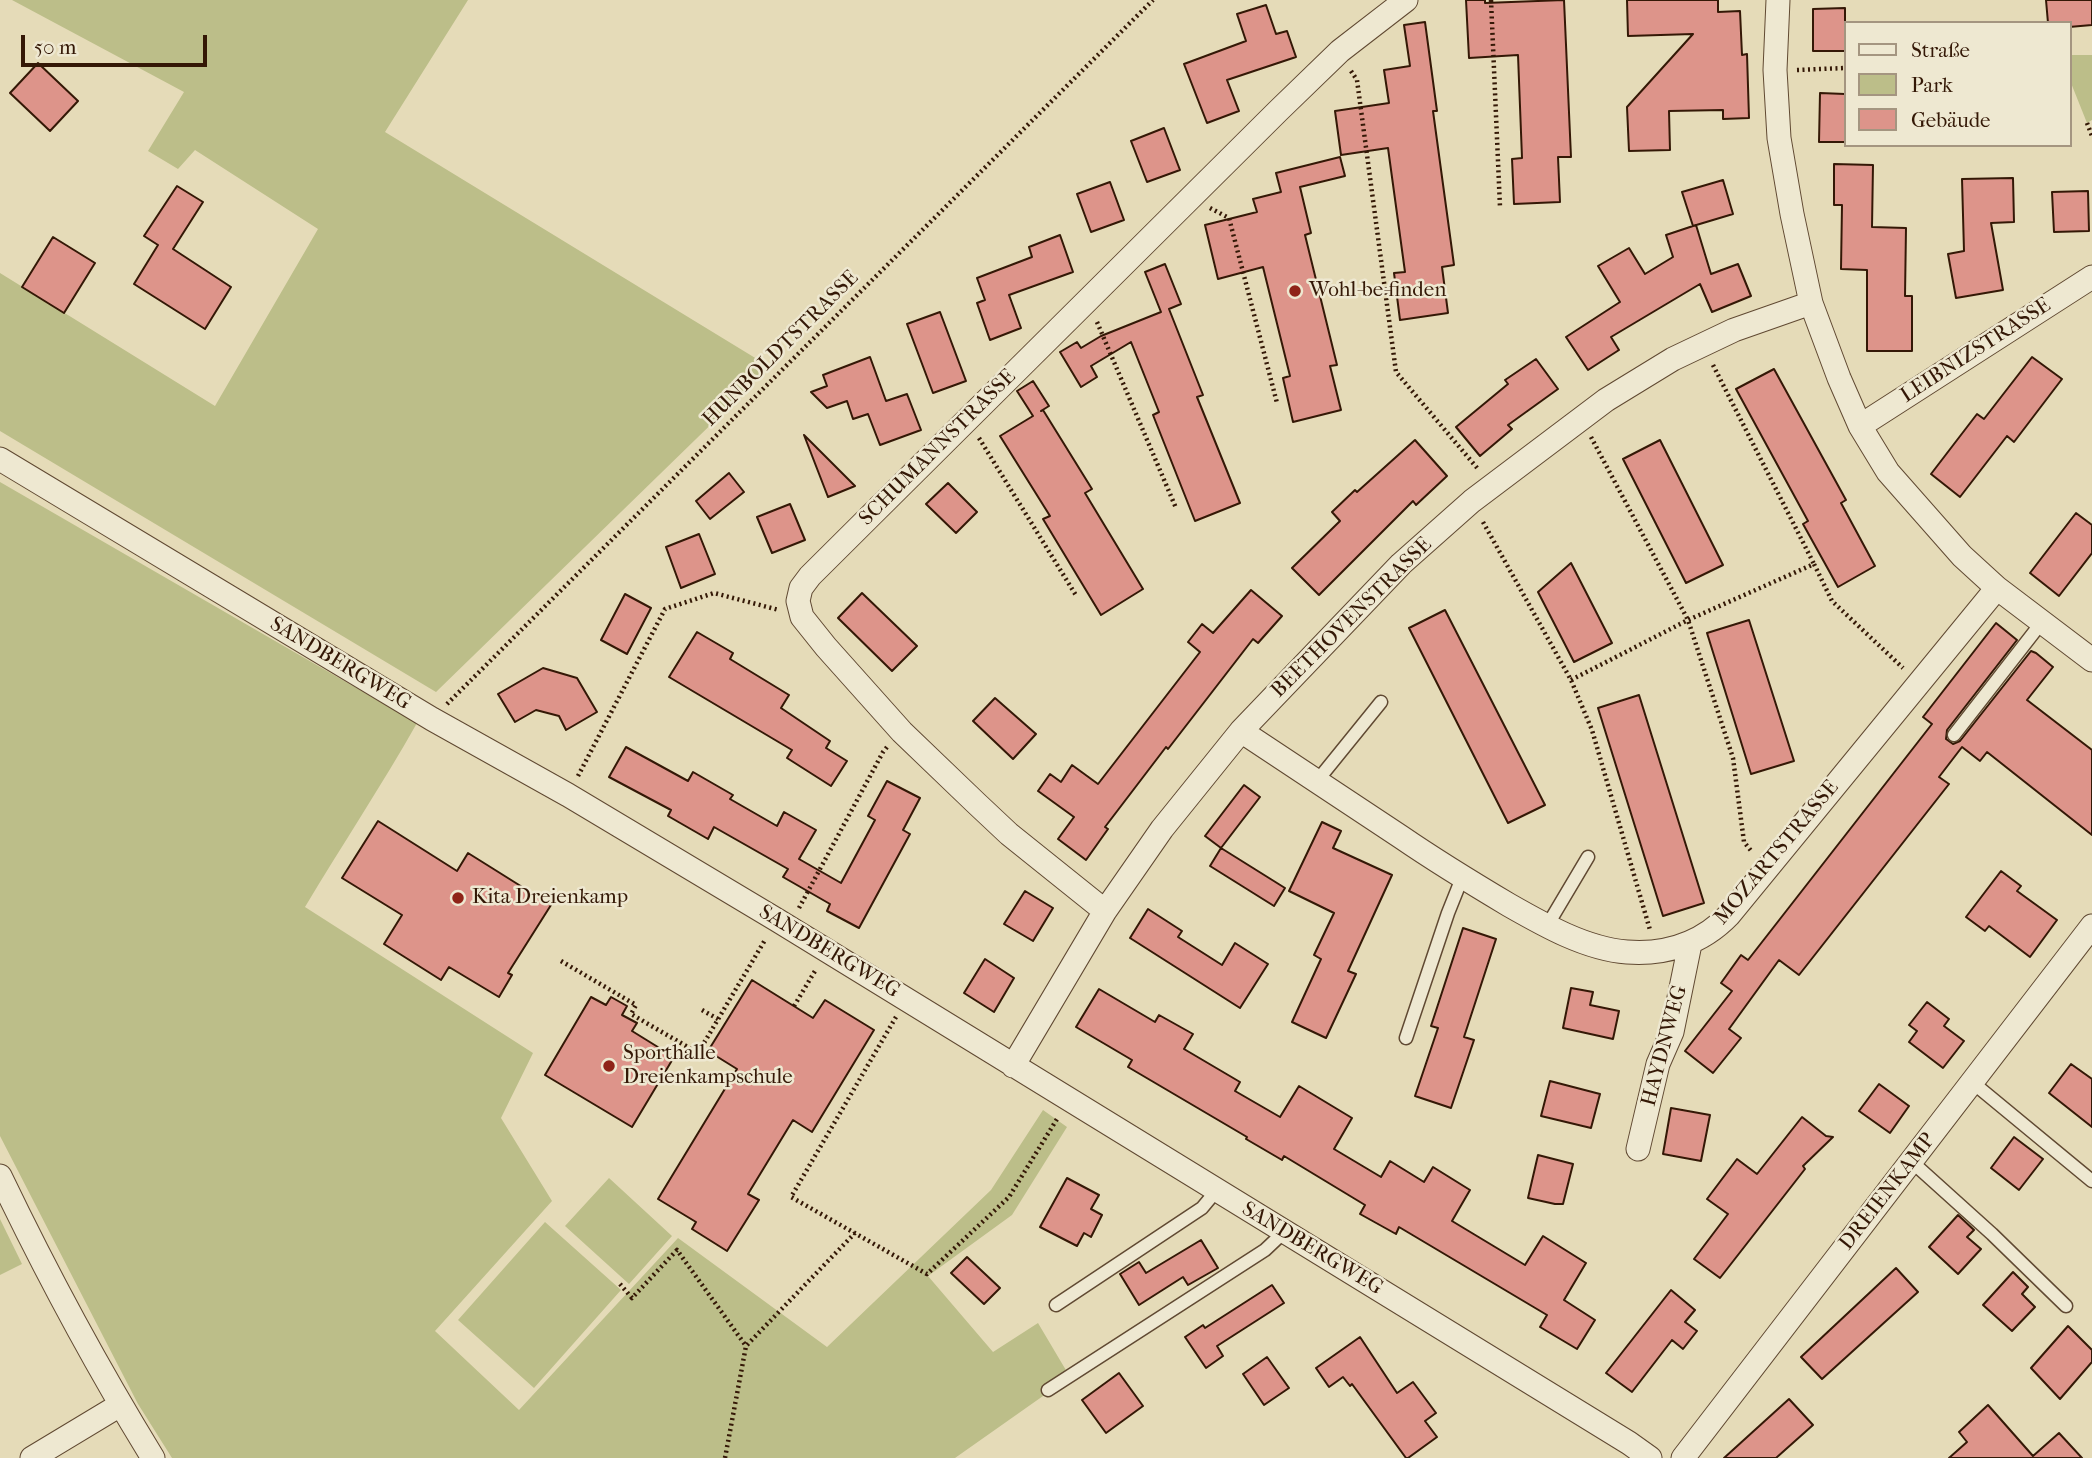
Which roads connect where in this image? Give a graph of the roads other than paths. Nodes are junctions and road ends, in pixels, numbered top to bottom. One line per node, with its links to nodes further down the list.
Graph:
1 (1406, 0): 16 (street, SCHUMANNSTRASSE)
2 (1778, 0): 4 (street)
3 (2092, 277): 5 (street, LEIBNIZSTRASSE)
4 (1811, 303): 5 (street); 11 (street, BEETHOVENSTRASSE)
5 (1860, 426): 7 (street)
6 (0, 459): 21 (street, SANDBERGWEG)
7 (1997, 588): 8 (street); 19 (street, MOZARTSTRASSE)
8 (2042, 622): 9 (street); 12 (lane)
9 (2092, 660)
10 (1381, 702): 13 (lane)
11 (1241, 731): 13 (street, MOZARTSTRASSE); 16 (street, BEETHOVENSTRASSE)
12 (1954, 735)
13 (1317, 781): 15 (street, MOZARTSTRASSE)
14 (1588, 857): 17 (lane)
15 (1462, 878): 17 (street, MOZARTSTRASSE); 20 (lane)
16 (1105, 911): 21 (street, BEETHOVENSTRASSE)
17 (1547, 926): 19 (street, MOZARTSTRASSE)
18 (2088, 939): 22 (street, DREIENKAMP)
19 (1690, 944): 23 (street, HAYDNWEG)
20 (1406, 1038)
21 (1013, 1066): 27 (street, SANDBERGWEG)
22 (1972, 1082): 24 (street, DREIENKAMP); 26 (lane)
23 (1638, 1149)
24 (1911, 1161): 30 (lane); 36 (street, DREIENKAMP)
25 (0, 1176): 32 (street)
26 (2092, 1181)
27 (1217, 1190): 28 (street, SANDBERGWEG); 29 (lane)
28 (1284, 1232): 31 (lane); 35 (street, SANDBERGWEG)
29 (1056, 1305)
30 (2066, 1306)
31 (1048, 1390)
32 (120, 1405): 33 (street); 34 (street)
33 (32, 1458)
34 (153, 1458)
35 (1650, 1458)
36 (1683, 1458)

